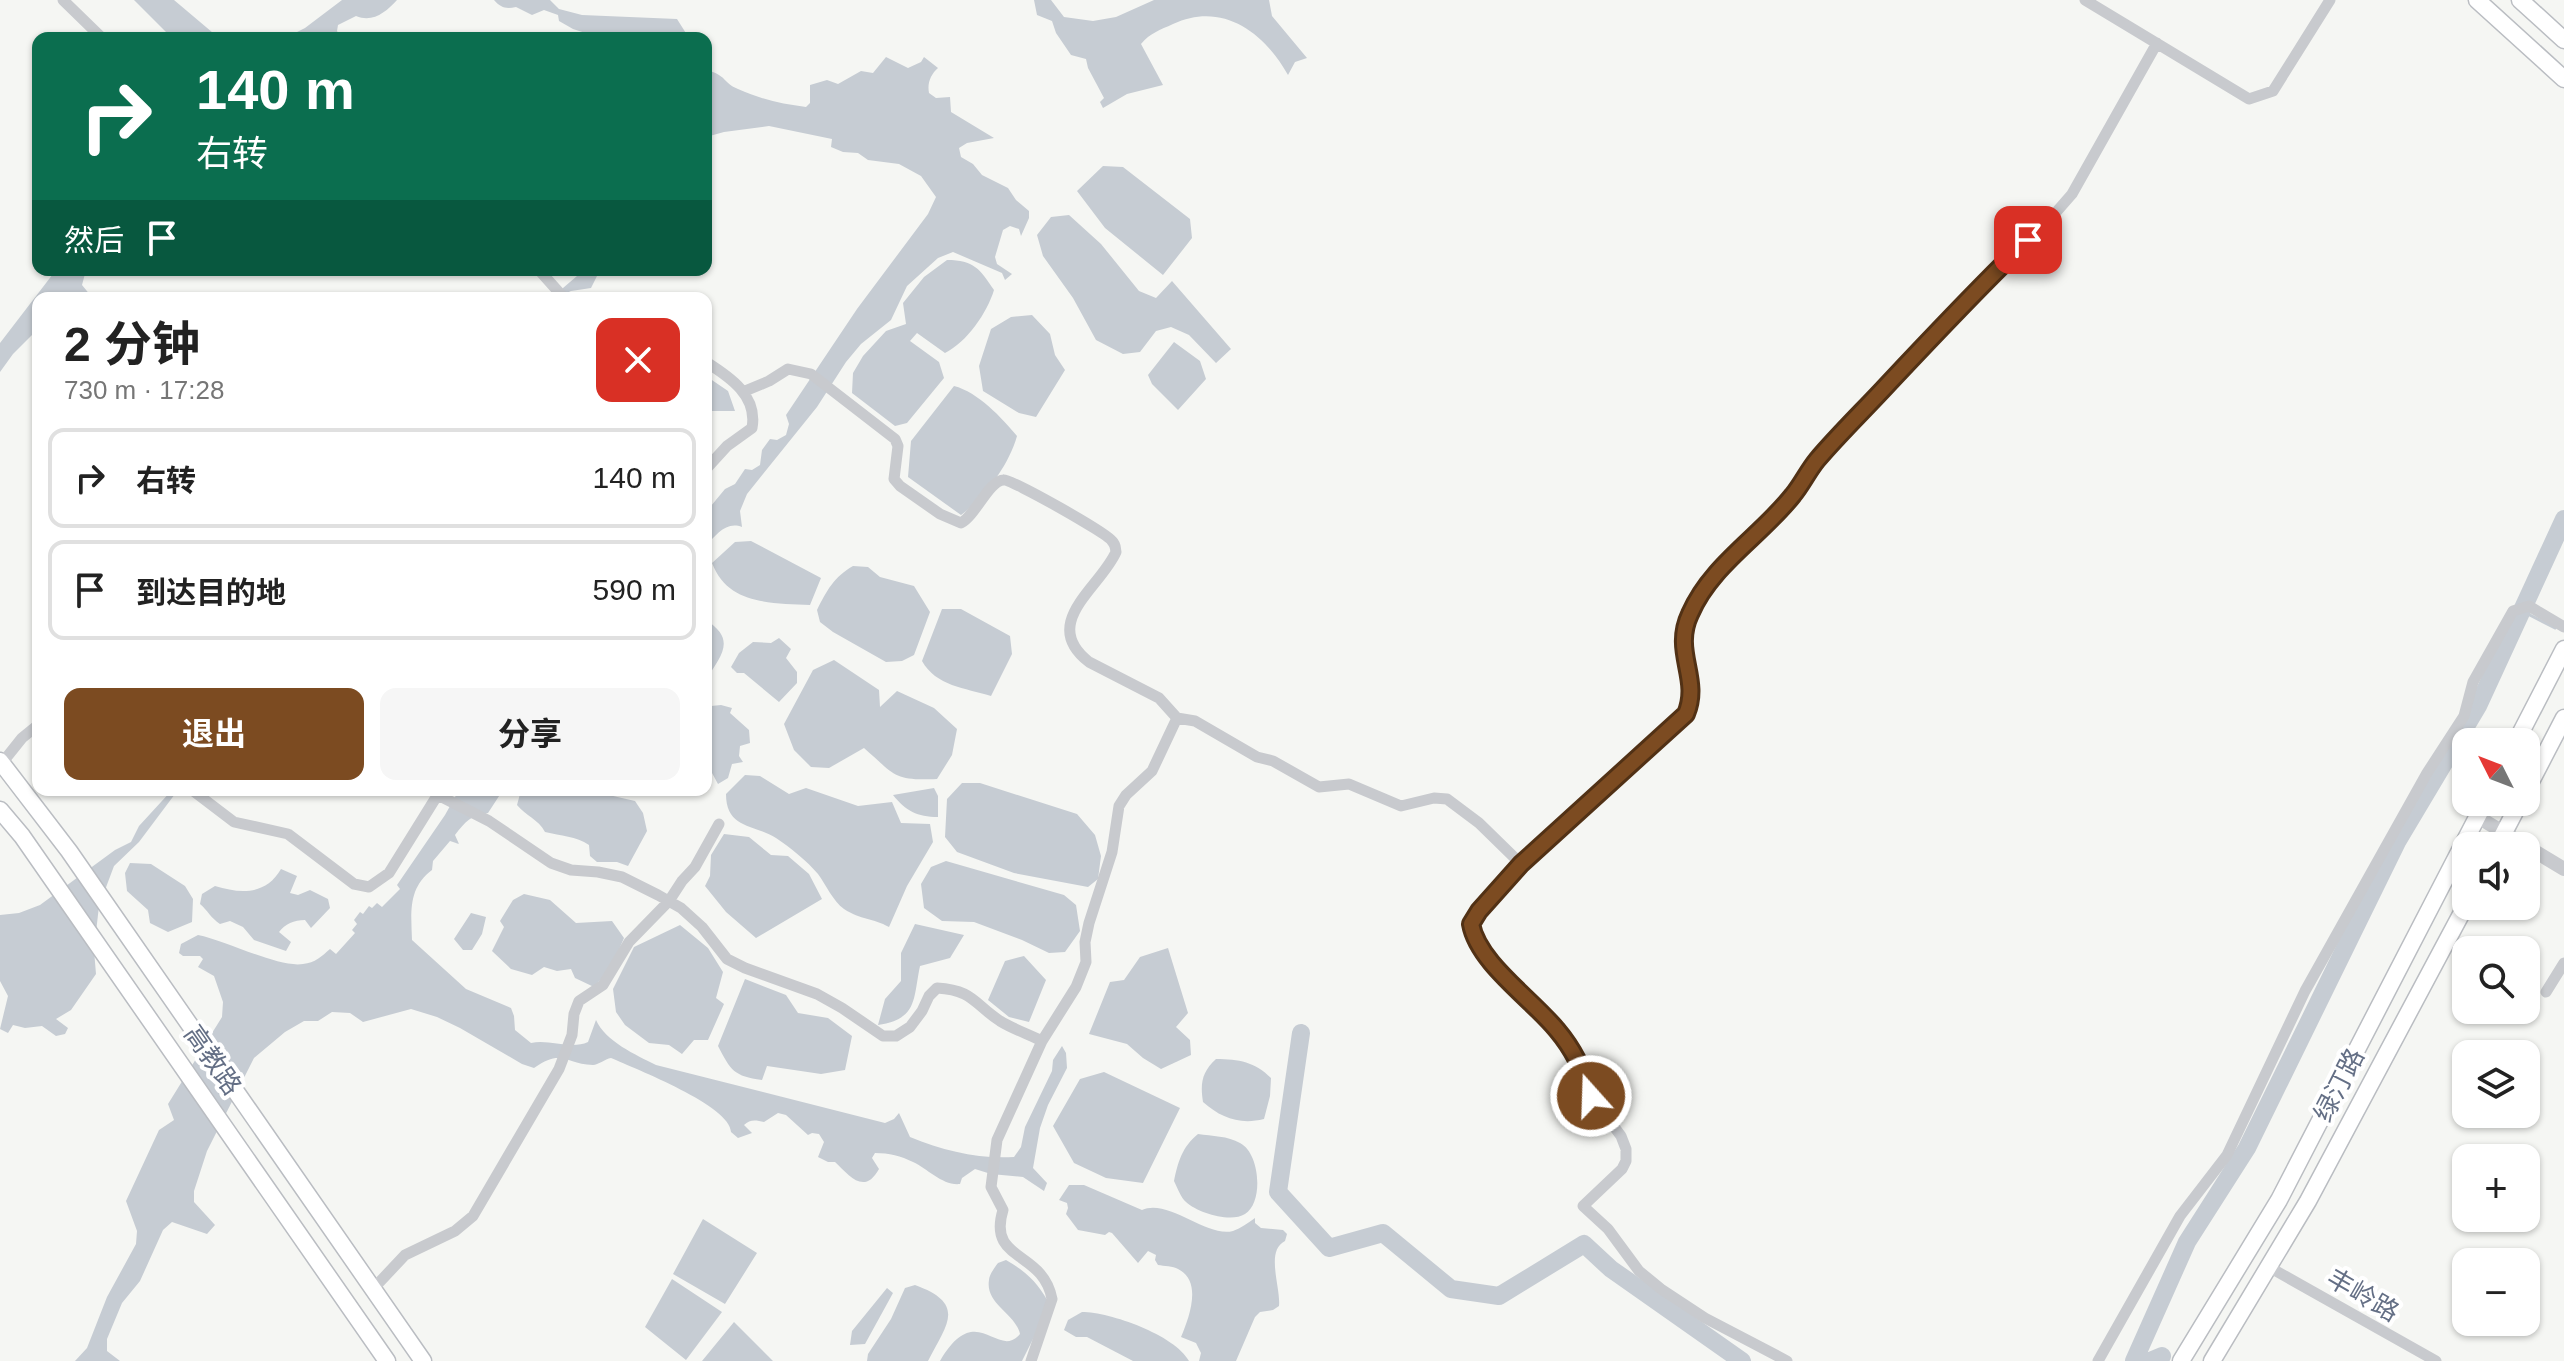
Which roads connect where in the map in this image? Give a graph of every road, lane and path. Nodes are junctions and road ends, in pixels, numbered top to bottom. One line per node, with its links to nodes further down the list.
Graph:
1 (63, 0): 6 (street)
2 (2085, 0): 8 (street)
3 (2330, 0): 8 (street)
4 (2477, 0): 9 (main road)
5 (2520, 0): 7 (main road)
6 (96, 32)
7 (2564, 40)
8 (2157, 43): 30 (street)
9 (2564, 79)
10 (544, 276): 11 (street)
11 (557, 292)
12 (712, 366): 13 (street)
13 (745, 391): 14 (street); 17 (street)
14 (712, 462)
15 (2564, 627): 43 (street)
16 (2564, 649): 19 (main road)
17 (1177, 718): 30 (street); 36 (street)
18 (2564, 718): 22 (main road)
19 (2523, 728)
20 (32, 730): 21 (street)
21 (1, 762): 38 (main road, 高教路)
22 (2540, 764)
23 (200, 796): 24 (street)
24 (437, 796)
25 (447, 796): 32 (street)
26 (0, 810): 39 (main road, 高教路)
27 (2479, 816): 44 (main road, 绿汀路)
28 (719, 824): 32 (street)
29 (2540, 854): 31 (street)
30 (1521, 864): 42 (street)
31 (2564, 869)
32 (669, 901): 36 (street); 38 (street)
33 (2458, 920): 37 (main road, 绿汀路)
34 (2564, 963): 35 (street)
35 (2546, 992)
36 (1042, 1041): 41 (street)
37 (2269, 1267): 45 (main road, 绿汀路); 46 (street, 丰岭路)
38 (373, 1289): 40 (main road, 高教路)
39 (387, 1361)
40 (423, 1361)
41 (1031, 1361)
42 (1787, 1361)
43 (2098, 1361)
44 (2181, 1361)
45 (2212, 1361)
46 (2436, 1361)

